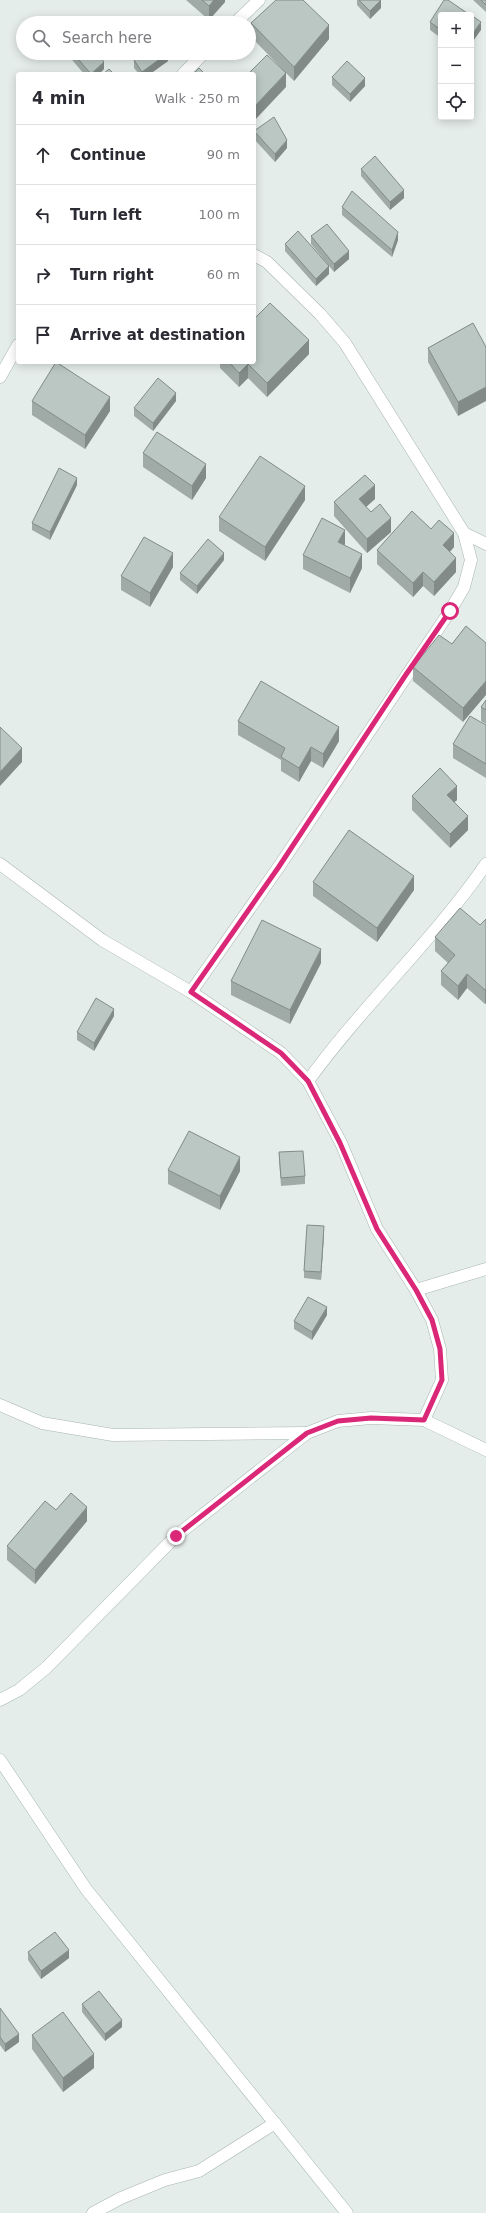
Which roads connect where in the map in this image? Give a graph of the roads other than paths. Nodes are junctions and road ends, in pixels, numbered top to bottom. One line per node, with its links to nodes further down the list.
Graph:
1 (259, 0): 2 (street)
2 (242, 16)
3 (197, 60): 4 (street)
4 (185, 72)
5 (256, 256): 8 (street)
6 (16, 349): 7 (street)
7 (0, 377)
8 (464, 533): 9 (street); 12 (street)
9 (486, 544)
10 (0, 864): 12 (street)
11 (486, 864): 13 (street)
12 (191, 992): 13 (street)
13 (308, 1081): 15 (street)
14 (486, 1268): 15 (street)
15 (416, 1290): 17 (street)
16 (0, 1405): 18 (street)
17 (424, 1420): 18 (street); 19 (street)
18 (307, 1433): 20 (street)
19 (484, 1446)
20 (0, 1700)
21 (0, 1760): 22 (street)
22 (275, 2123): 23 (street); 24 (street)
23 (93, 2213)
24 (347, 2213)

